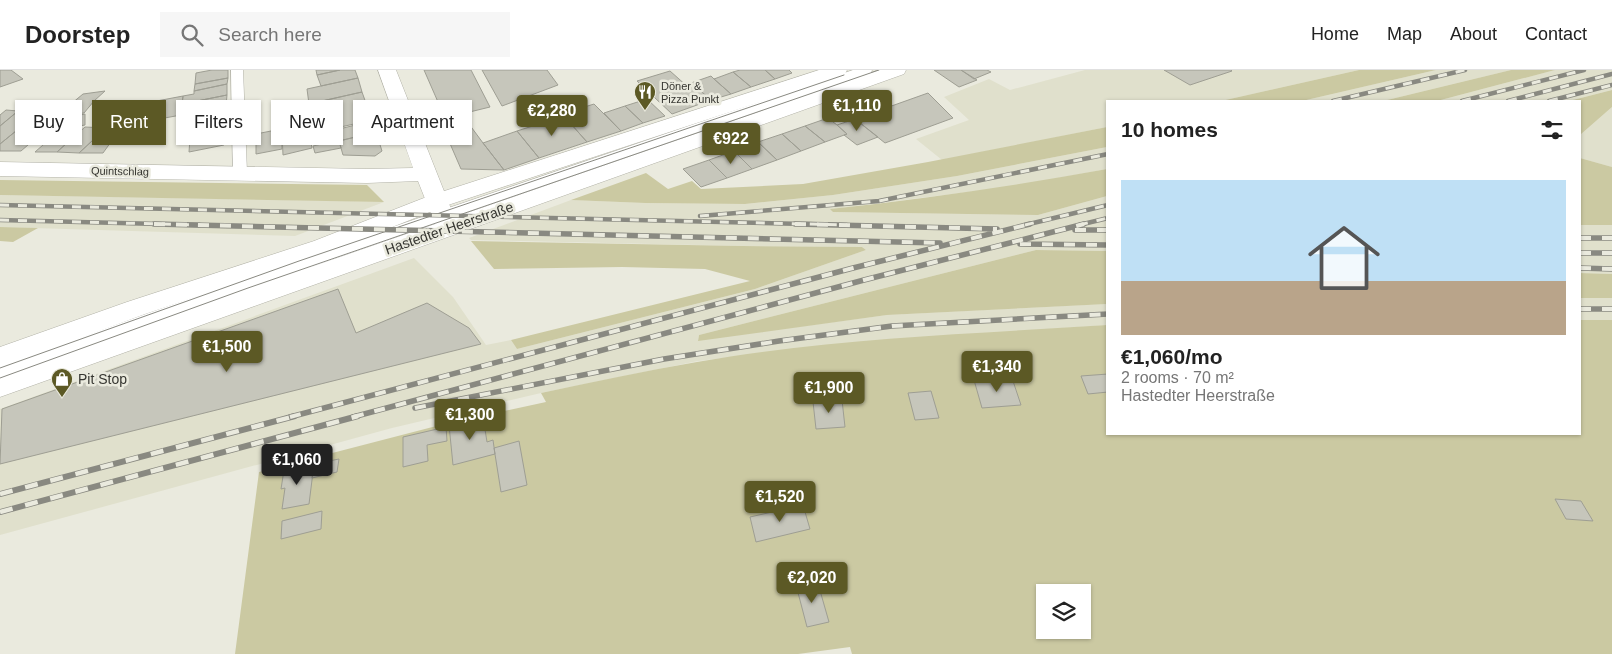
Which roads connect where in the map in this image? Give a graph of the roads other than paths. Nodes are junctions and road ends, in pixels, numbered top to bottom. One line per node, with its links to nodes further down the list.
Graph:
1 (237, 70): 8 (lane)
2 (387, 70): 9 (main road)
3 (838, 70): 7 (main road, Hastedter Heerstraße)
4 (866, 70): 10 (lane)
5 (898, 70): 10 (main road, Hastedter Heerstraße)
6 (0, 169): 8 (main road, Quintschlag)
7 (527, 171): 10 (main road); 11 (main road, Hastedter Heerstraße)
8 (240, 173): 9 (main road, Quintschlag)
9 (426, 174): 11 (main road)
10 (502, 203): 11 (main road, Hastedter Heerstraße)
11 (442, 215): 12 (main road, Hastedter Heerstraße); 13 (lane); 14 (main road, Hastedter Heerstraße)
12 (0, 358)
13 (0, 373)
14 (0, 386)

